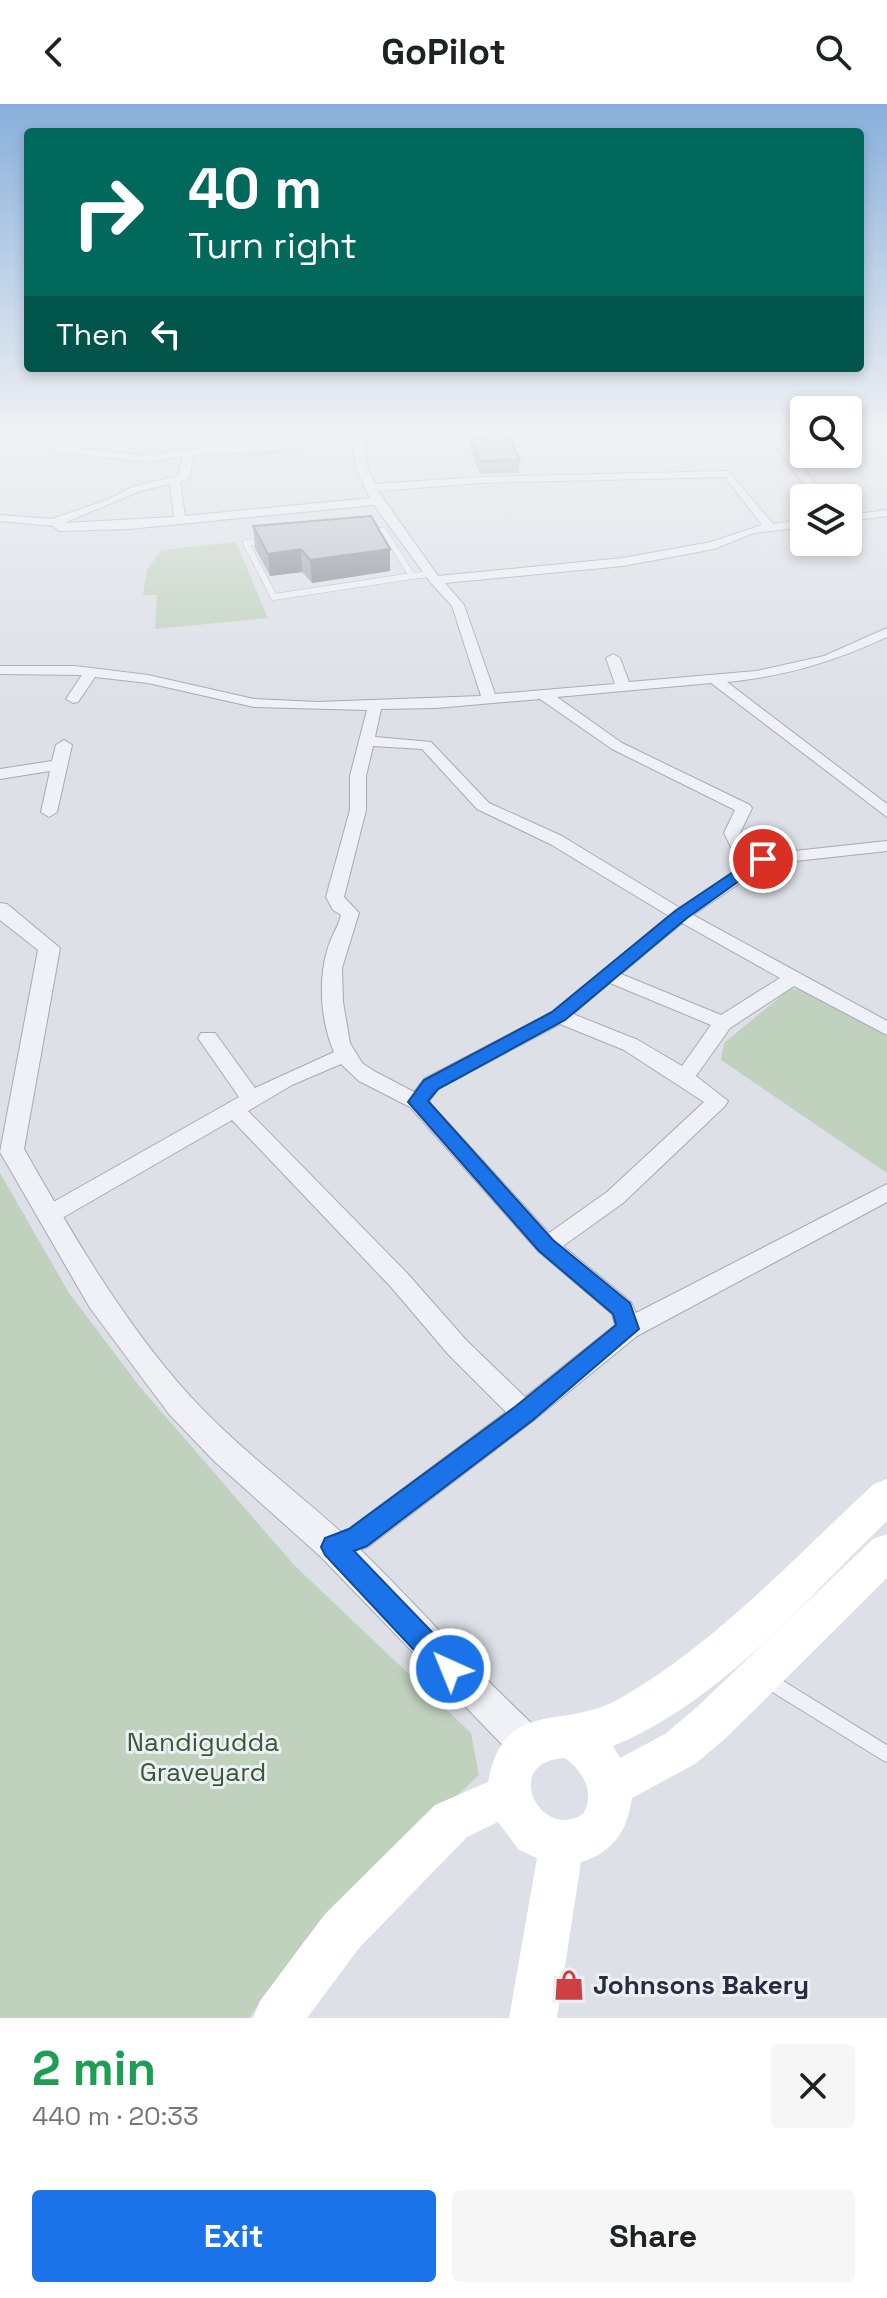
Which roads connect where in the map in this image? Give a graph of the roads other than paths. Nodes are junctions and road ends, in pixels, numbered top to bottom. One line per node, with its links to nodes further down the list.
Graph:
1 (29, 520): 5 (street)
2 (174, 520): 5 (street)
3 (392, 520): 11 (street)
4 (764, 520): 7 (street)
5 (58, 523)
6 (790, 525): 7 (street)
7 (770, 528): 11 (street)
8 (366, 530): 10 (lane)
9 (276, 540): 10 (lane)
10 (412, 576): 11 (lane)
11 (432, 577): 20 (street)
12 (887, 632): 16 (street)
13 (613, 658): 17 (street)
14 (0, 670): 15 (street)
15 (91, 672): 19 (street); 21 (street)
16 (716, 680): 17 (street); 27 (street)
17 (624, 689): 18 (street)
18 (545, 696): 20 (street); 29 (street)
19 (73, 699)
20 (490, 700): 21 (street)
21 (375, 705): 22 (street)
22 (364, 741): 31 (street); 38 (street)
23 (64, 745): 24 (street)
24 (59, 765): 25 (street); 26 (street)
25 (0, 774)
26 (49, 812)
27 (887, 812)
28 (887, 846): 29 (street)
29 (763, 859): 31 (street)
30 (0, 909): 42 (street)
31 (681, 915): 32 (street); 33 (street)
32 (607, 975): 34 (street); 35 (street)
33 (794, 977): 35 (street); 36 (street)
34 (559, 1016): 39 (street); 40 (street)
35 (723, 1023): 39 (street)
36 (887, 1029)
37 (208, 1038): 41 (street)
38 (345, 1055): 40 (street); 41 (street)
39 (684, 1078): 45 (street)
40 (417, 1102): 45 (street)
41 (243, 1104): 44 (street); 47 (street)
42 (8, 1120): 44 (street)
43 (887, 1192): 46 (street)
44 (49, 1215): 49 (street)
45 (546, 1245): 46 (street)
46 (628, 1329): 47 (street)
47 (524, 1413): 49 (street)
48 (887, 1496): 52 (main road)
49 (334, 1547): 53 (street)
50 (887, 1552): 51 (main road)
51 (760, 1676): 54 (lane); 55 (main road)
52 (571, 1737): 53 (main road); 55 (main road)
53 (528, 1745): 56 (main road)
54 (887, 1754)
55 (611, 1786): 57 (main road)
56 (510, 1794): 57 (main road); 58 (main road)
57 (562, 1843): 59 (main road)
58 (277, 2018)
59 (533, 2018)

